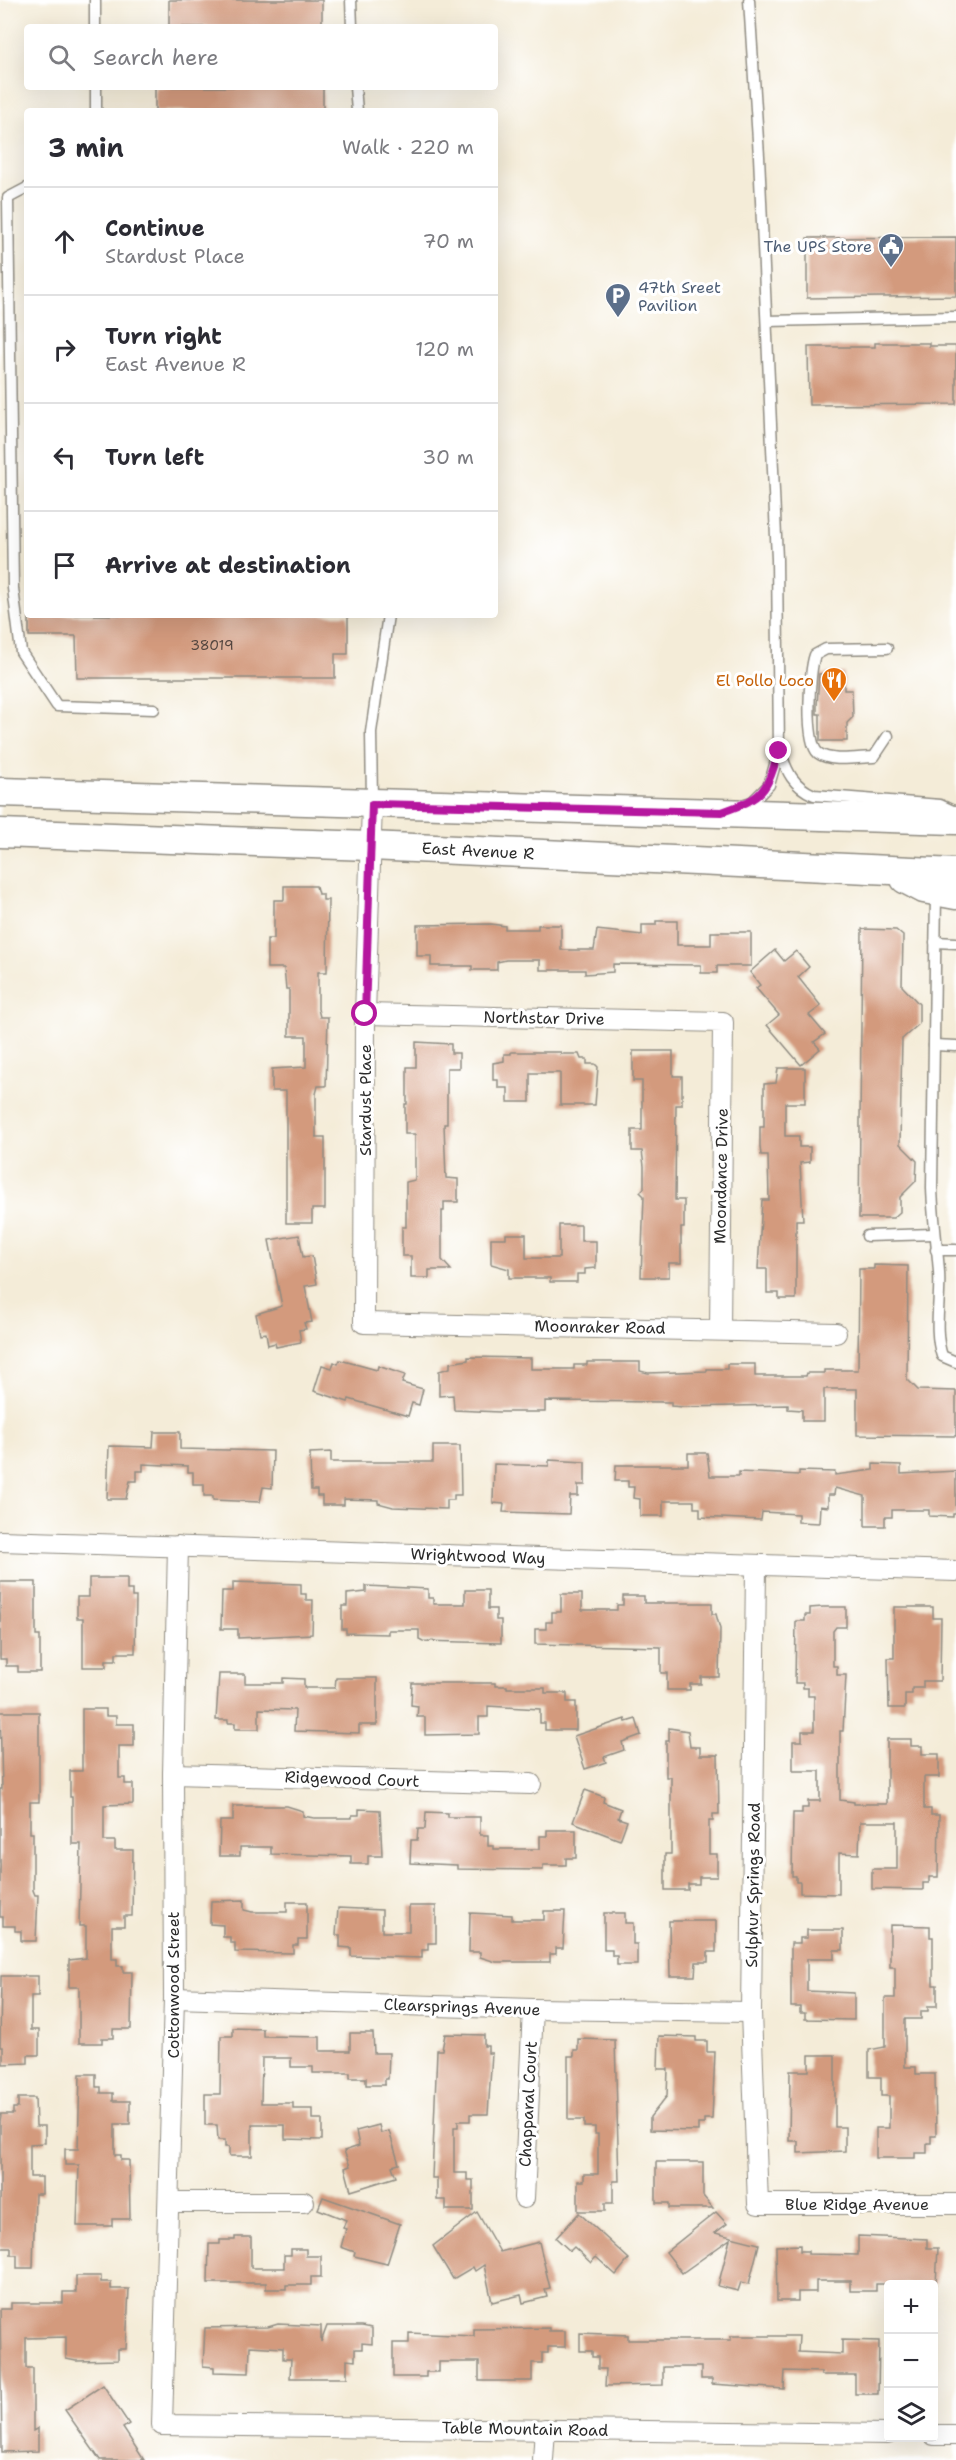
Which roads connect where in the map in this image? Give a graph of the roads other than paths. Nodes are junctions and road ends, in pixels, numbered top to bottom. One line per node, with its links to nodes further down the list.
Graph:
1 (95, 0): 4 (lane)
2 (351, 0): 5 (lane)
3 (749, 0): 12 (lane)
4 (95, 24)
5 (352, 24)
6 (96, 90): 8 (lane)
7 (355, 90): 9 (lane)
8 (96, 108)
9 (357, 108)
10 (24, 190): 15 (lane)
11 (956, 317): 12 (lane)
12 (767, 321): 17 (lane)
13 (387, 618): 19 (lane)
14 (887, 648): 16 (lane)
15 (154, 709)
16 (888, 736)
17 (779, 751): 20 (lane); 21 (lane)
18 (0, 792): 19 (main road)
19 (372, 804): 20 (main road); 24 (street, Stardust Place)
20 (722, 812): 22 (main road)
21 (956, 812)
22 (956, 820)
23 (0, 833): 24 (main road, East Avenue R)
24 (370, 846): 25 (main road, East Avenue R); 28 (street, Stardust Place)
25 (946, 883): 26 (lane)
26 (935, 942): 27 (lane); 30 (lane)
27 (956, 943)
28 (365, 1014): 29 (street, Northstar Drive); 36 (street, Stardust Place)
29 (723, 1023): 37 (street, Moondance Drive)
30 (934, 1045): 31 (lane); 32 (lane)
31 (956, 1046)
32 (934, 1234): 33 (lane); 34 (lane)
33 (867, 1236)
34 (936, 1250): 35 (lane); 39 (lane)
35 (956, 1250)
36 (364, 1323): 37 (street, Moonraker Road)
37 (720, 1329): 38 (street, Moonraker Road)
38 (836, 1333)
39 (956, 1362)
40 (0, 1541): 41 (street, Wrightwood Way)
41 (178, 1545): 42 (street, Wrightwood Way); 44 (street, Cottonwood Street)
42 (756, 1566): 43 (street, Wrightwood Way); 48 (street, Sulphur Springs Road)
43 (956, 1570)
44 (173, 1774): 45 (street, Ridgewood Court); 46 (street, Cottonwood Street)
45 (531, 1784)
46 (174, 1998): 47 (street, Clearsprings Avenue); 50 (street, Cottonwood Street)
47 (533, 2009): 48 (street, Clearsprings Avenue); 49 (street, Chapparal Court)
48 (751, 2012): 52 (street, Sulphur Springs Road)
49 (524, 2198)
50 (169, 2202): 51 (street); 54 (street, Cottonwood Street)
51 (304, 2202)
52 (758, 2204): 53 (street, Blue Ridge Avenue)
53 (956, 2204)
54 (162, 2425): 55 (street, Table Mountain Road)
55 (545, 2429): 56 (street, Table Mountain Road); 59 (street)
56 (884, 2434)
57 (938, 2435): 58 (street)
58 (956, 2435)
59 (543, 2460)

